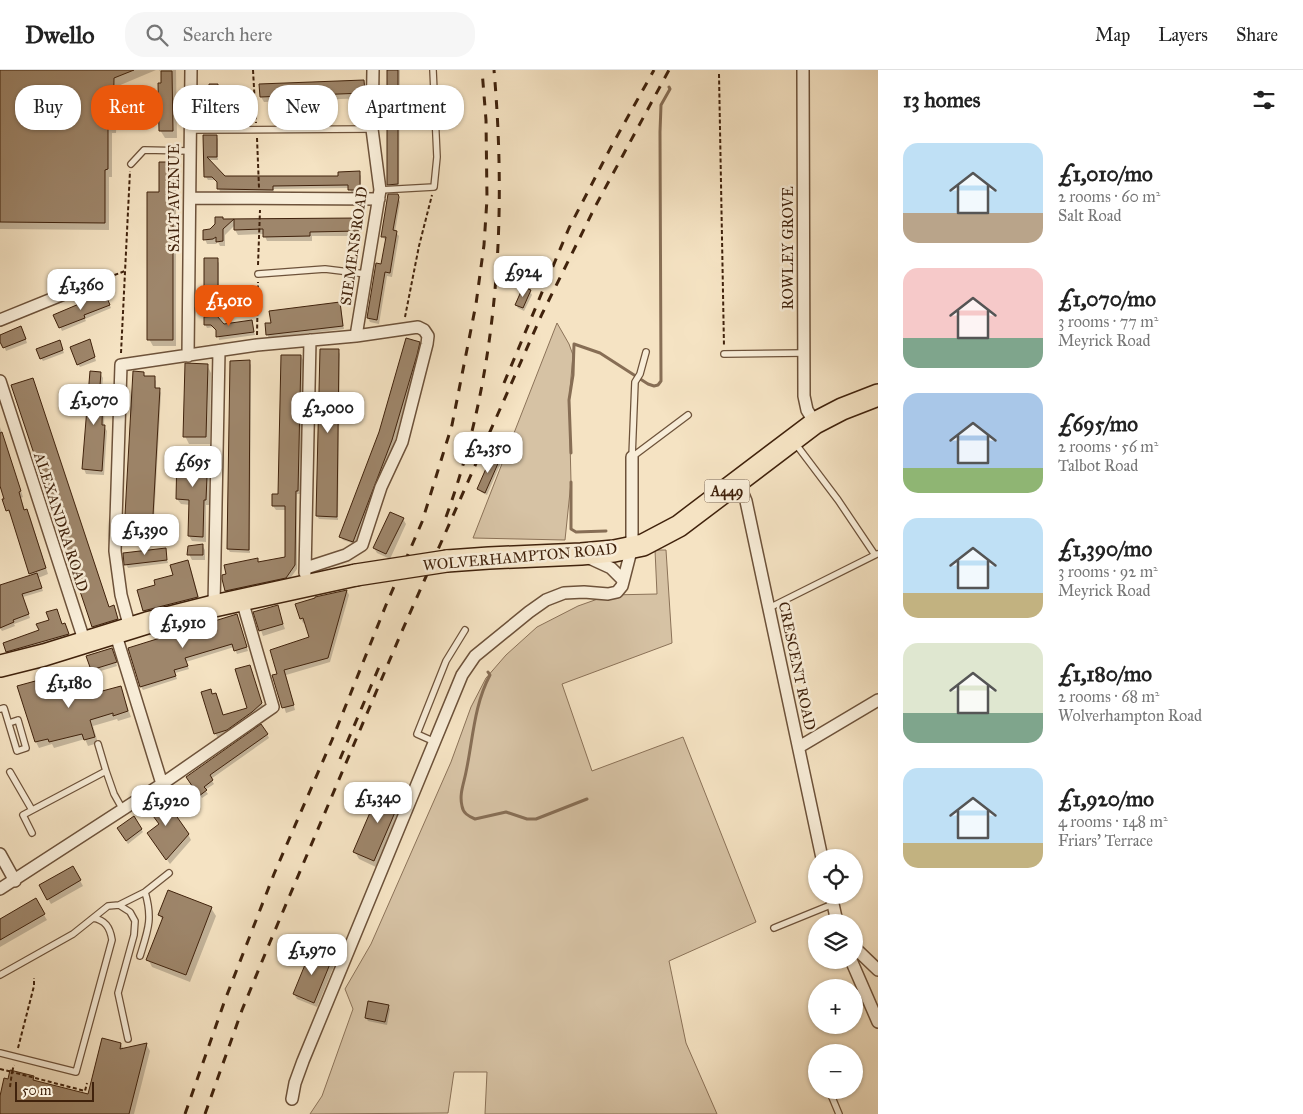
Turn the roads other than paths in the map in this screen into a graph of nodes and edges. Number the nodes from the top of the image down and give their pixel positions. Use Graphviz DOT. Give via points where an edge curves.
graph roads {
  1 [pos="191,70"];
  2 [pos="373,70"];
  3 [pos="433,70"];
  4 [pos="803,70"];
  5 [pos="191,85"];
  6 [pos="373,85"];
  7 [pos="348,129"];
  8 [pos="190,130"];
  9 [pos="258,130"];
  10 [pos="372,130"];
  11 [pos="190,151"];
  12 [pos="131,164"];
  13 [pos="380,194"];
  14 [pos="190,198"];
  15 [pos="258,274"];
  16 [pos="366,274"];
  17 [pos="69,292"];
  18 [pos="0,320"];
  19 [pos="356,336"];
  20 [pos="310,340"];
  21 [pos="219,351"];
  22 [pos="646,352"];
  23 [pos="804,353"];
  24 [pos="724,354"];
  25 [pos="188,356"];
  26 [pos="0,381"];
  27 [pos="878,395"];
  28 [pos="688,414"];
  29 [pos="815,424"];
  30 [pos="792,440"];
  31 [pos="632,457"];
  32 [pos="738,482"];
  33 [pos="632,547"];
  34 [pos="581,554"];
  35 [pos="877,554"];
  36 [pos="305,577"];
  37 [pos="623,580"];
  38 [pos="242,600"];
  39 [pos="214,606"];
  40 [pos="769,608"];
  41 [pos="122,630"];
  42 [pos="465,630"];
  43 [pos="85,643"];
  44 [pos="2,660"];
  45 [pos="878,700"];
  46 [pos="0,709"];
  47 [pos="10,723"];
  48 [pos="435,742"];
  49 [pos="98,744"];
  50 [pos="799,747"];
  51 [pos="10,772"];
  52 [pos="106,772"];
  53 [pos="162,784"];
  54 [pos="32,810"];
  55 [pos="123,810"];
  56 [pos="32,833"];
  57 [pos="820,849"];
  58 [pos="0,854"];
  59 [pos="169,873"];
  60 [pos="15,881"];
  61 [pos="0,890"];
  62 [pos="145,892"];
  63 [pos="824,904"];
  64 [pos="119,905"];
  65 [pos="93,918"];
  66 [pos="774,928"];
  67 [pos="140,956"];
  68 [pos="863,956"];
  69 [pos="875,967"];
  70 [pos="855,969"];
  71 [pos="856,972"];
  72 [pos="0,975"];
  73 [pos="878,1022"];
  74 [pos="128,1039"];
  75 [pos="0,1053"];
  76 [pos="292,1099"];
  77 [pos="833,1099"];
  78 [pos="839,1114"];
  1 -- 5 [label="street, SALT AVENUE"];
  2 -- 6 [label="street, SIEMENS ROAD"];
  3 -- 13 [label="lane" via="437,157 434,187"];
  4 -- 23 [label="street, ROWLEY GROVE"];
  7 -- 9 [label="lane"];
  8 -- 11 [label="street, SALT AVENUE"];
  10 -- 13 [label="street, SIEMENS ROAD"];
  11 -- 12 [label="lane" via="144,150"];
  11 -- 14 [label="street, SALT AVENUE"];
  13 -- 14 [label="street"];
  13 -- 16 [label="street, SIEMENS ROAD"];
  14 -- 25 [label="street, SALT AVENUE"];
  15 -- 16 [label="lane" via="325,269"];
  16 -- 19 [label="street, SIEMENS ROAD"];
  17 -- 18 [label="street"];
  19 -- 20 [label="street"];
  19 -- 36 [label="street" via="418,327 428,336 402,442 381,486 362,545"];
  20 -- 21 [label="street"];
  20 -- 36 [label="street"];
  21 -- 25 [label="street"];
  21 -- 39 [label="street"];
  22 -- 31 [label="lane" via="635,382"];
  23 -- 24 [label="lane"];
  23 -- 29 [label="street, ROWLEY GROVE" via="805,404"];
  25 -- 41 [label="street" via="121,366 115,541"];
  26 -- 43 [label="street, ALEXANDRA ROAD"];
  27 -- 29 [label="highway, A449"];
  28 -- 31 [label="lane"];
  29 -- 30 [label="highway, A449"];
  30 -- 32 [label="highway, A449"];
  30 -- 35 [label="lane"];
  31 -- 33 [label="street"];
  32 -- 33 [label="highway, A449" via="679,526 657,539"];
  32 -- 40 [label="street, CRESCENT ROAD" via="746,501"];
  33 -- 34 [label="highway, WOLVERHAMPTON ROAD / A449"];
  33 -- 37 [label="street"];
  34 -- 36 [label="highway, WOLVERHAMPTON ROAD / A449, bridge" via="447,561 356,575"];
  34 -- 37 [label="street" via="611,568"];
  35 -- 40 [label="lane"];
  36 -- 38 [label="highway, WOLVERHAMPTON ROAD / A449"];
  37 -- 48 [label="street" via="617,592 564,593 546,600 475,656 462,675"];
  38 -- 39 [label="highway, WOLVERHAMPTON ROAD / A449"];
  38 -- 53 [label="street" via="273,707"];
  39 -- 41 [label="highway, WOLVERHAMPTON ROAD / A449"];
  40 -- 50 [label="street, CRESCENT ROAD"];
  41 -- 43 [label="highway, WOLVERHAMPTON ROAD / A449"];
  41 -- 53 [label="street"];
  42 -- 48 [label="lane" via="446,662 417,734"];
  43 -- 44 [label="highway, WOLVERHAMPTON ROAD / A449"];
  45 -- 50 [label="street"];
  46 -- 47 [label="lane" via="4,708"];
  47 -- 47 [label="lane" via="17,751 26,748 18,720"];
  48 -- 76 [label="street" via="303,1061"];
  49 -- 52 [label="lane"];
  50 -- 57 [label="street, CRESCENT ROAD"];
  51 -- 54 [label="lane"];
  52 -- 54 [label="lane"];
  52 -- 55 [label="lane"];
  53 -- 55 [label="street"];
  54 -- 56 [label="lane" via="22,815"];
  55 -- 60 [label="street"];
  58 -- 60 [label="street"];
  59 -- 62 [label="lane"];
  60 -- 61 [label="street"];
  62 -- 64 [label="lane"];
  62 -- 67 [label="lane" via="150,924"];
  63 -- 66 [label="lane"];
  64 -- 65 [label="lane" via="108,906"];
  64 -- 74 [label="lane" via="130,912 135,921 118,993"];
  65 -- 72 [label="lane" via="72,934"];
  65 -- 75 [label="lane" via="101,919 110,929 112,940 76,1072"];
  68 -- 69 [label="street"];
  69 -- 71 [label="lane"];
  70 -- 71 [label="street"];
  71 -- 73 [label="street"];
  77 -- 78 [label="lane"];
}
